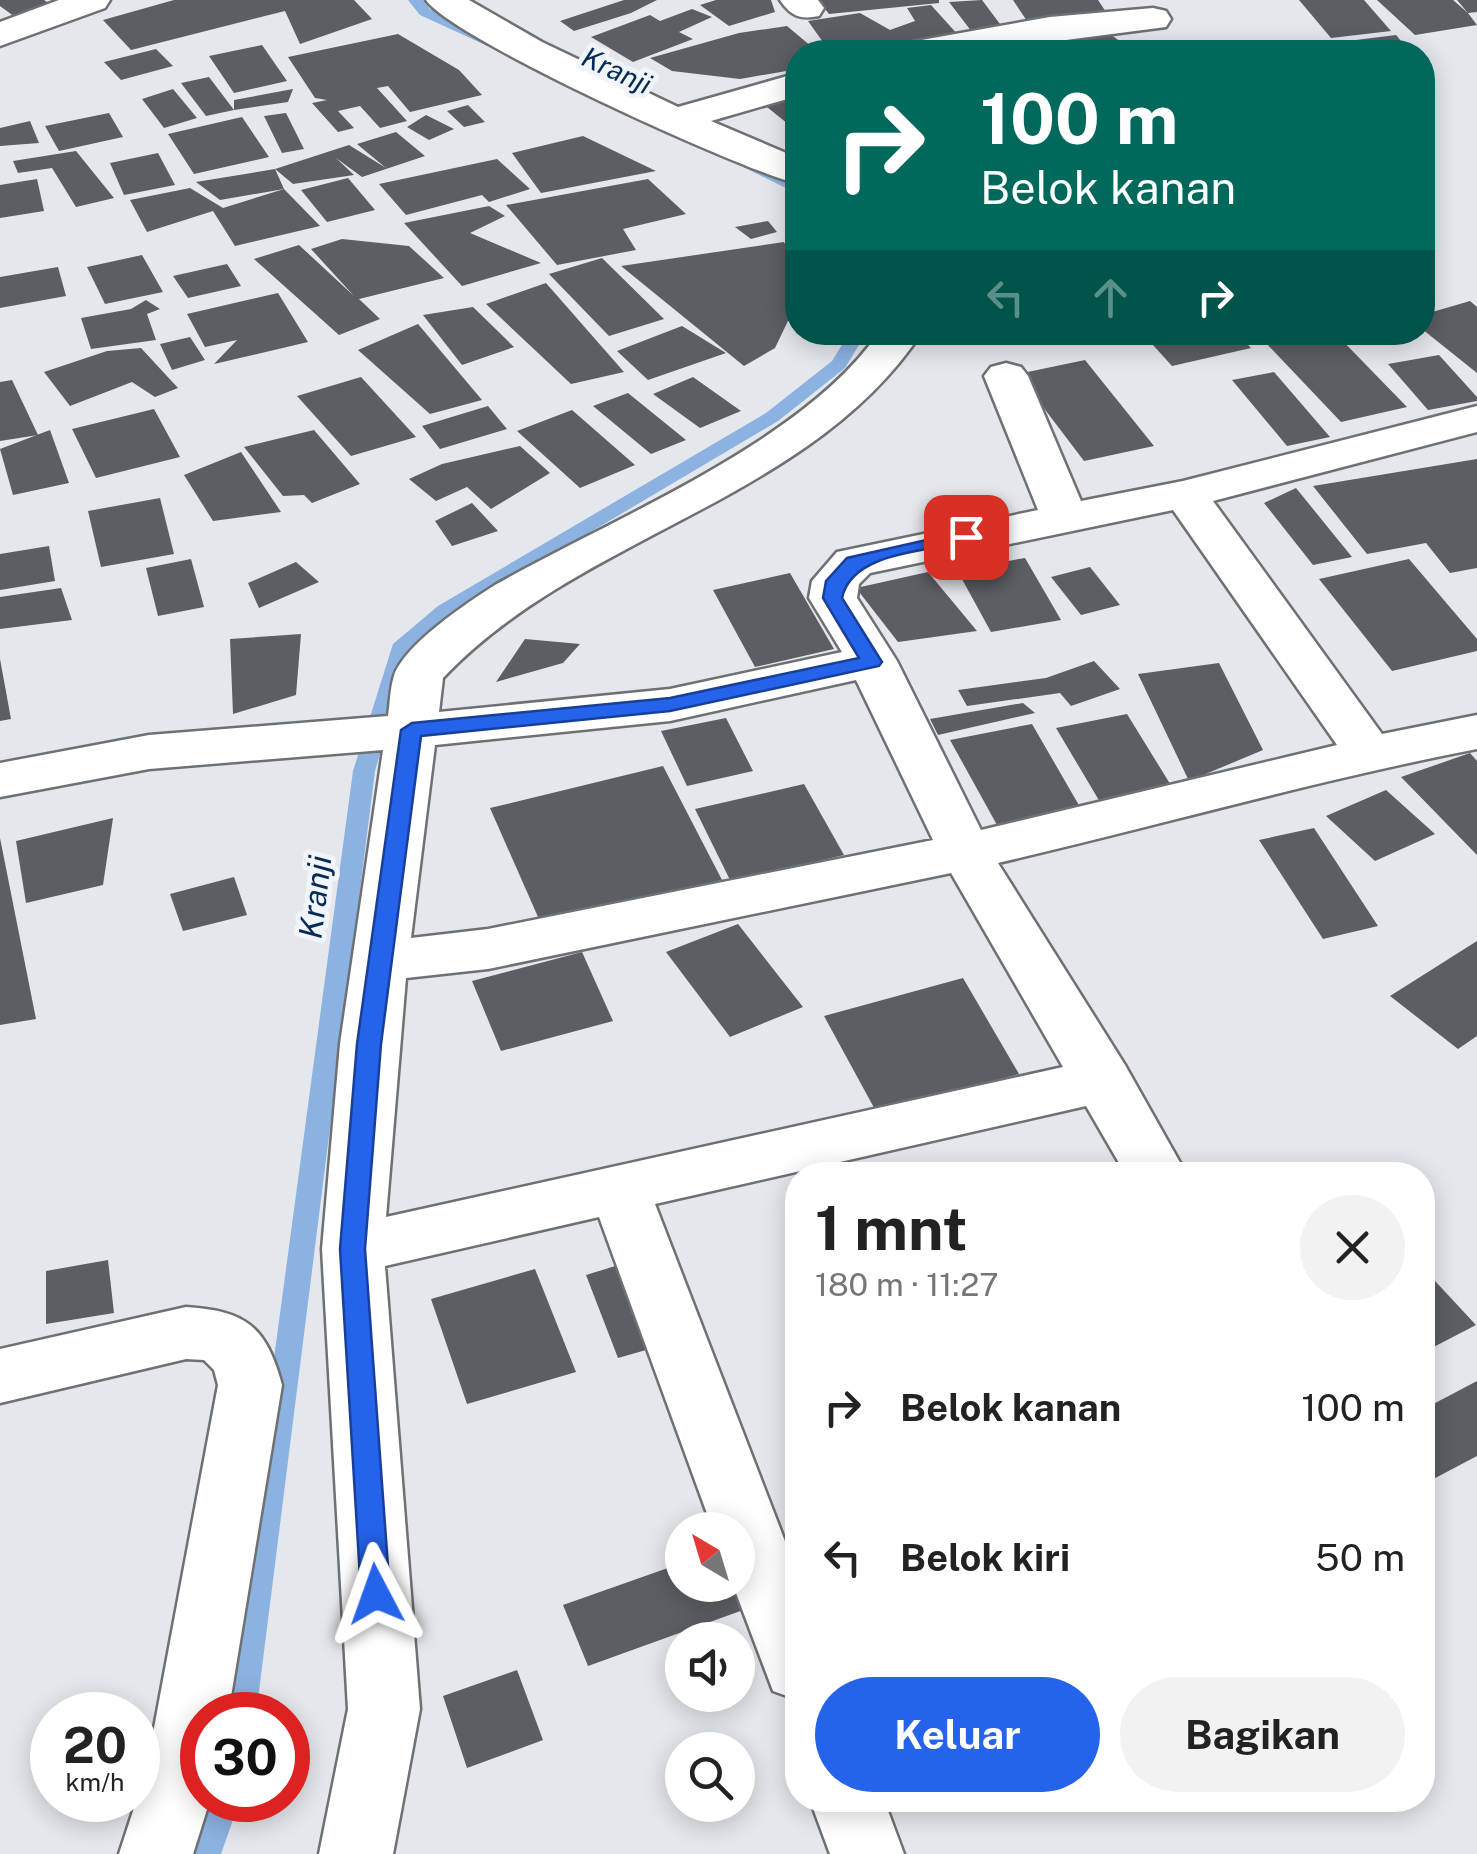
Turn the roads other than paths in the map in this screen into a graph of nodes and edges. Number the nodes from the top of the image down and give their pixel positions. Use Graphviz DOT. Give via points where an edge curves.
graph roads {
  1 [pos="92,0"];
  2 [pos="444,0"];
  3 [pos="1153,18"];
  4 [pos="0,35"];
  5 [pos="983,40"];
  6 [pos="785,88"];
  7 [pos="675,120"];
  8 [pos="785,167"];
  9 [pos="893,345"];
  10 [pos="1006,376"];
  11 [pos="1477,419"];
  12 [pos="1185,494"];
  13 [pos="1064,516"];
  14 [pos="872,662"];
  15 [pos="393,730"];
  16 [pos="1475,736"];
  17 [pos="1369,753"];
  18 [pos="0,780"];
  19 [pos="966,852"];
  20 [pos="383,961"];
  21 [pos="1104,1080"];
  22 [pos="1150,1162"];
  23 [pos="619,1189"];
  24 [pos="352,1249"];
  25 [pos="0,1376"];
  26 [pos="785,1633"];
  27 [pos="851,1812"];
  28 [pos="156,1854"];
  29 [pos="356,1854"];
  30 [pos="867,1854"];
  1 -- 4 [label="street"];
  2 -- 7 [label="street"];
  3 -- 5 [label="street"];
  6 -- 7 [label="street"];
  7 -- 8 [label="street"];
  9 -- 15 [label="street" via="874,374 829,410 458,632 419,674"];
  10 -- 13 [label="street"];
  11 -- 12 [label="street"];
  12 -- 13 [label="street"];
  12 -- 17 [label="street"];
  13 -- 14 [label="street" via="854,562 836,581 832,598"];
  14 -- 15 [label="street" via="670,705"];
  14 -- 19 [label="street"];
  15 -- 18 [label="street" via="149,752"];
  15 -- 20 [label="street"];
  16 -- 17 [label="street"];
  17 -- 19 [label="street"];
  19 -- 20 [label="street" via="488,949"];
  19 -- 21 [label="street"];
  20 -- 24 [label="street" via="369,1044"];
  21 -- 22 [label="street"];
  21 -- 23 [label="street"];
  23 -- 24 [label="street"];
  23 -- 26 [label="street"];
  24 -- 29 [label="street" via="384,1709"];
  25 -- 28 [label="street" via="186,1332 220,1335 243,1358 250,1385 237,1468 182,1772"];
  27 -- 30 [label="street"];
}
